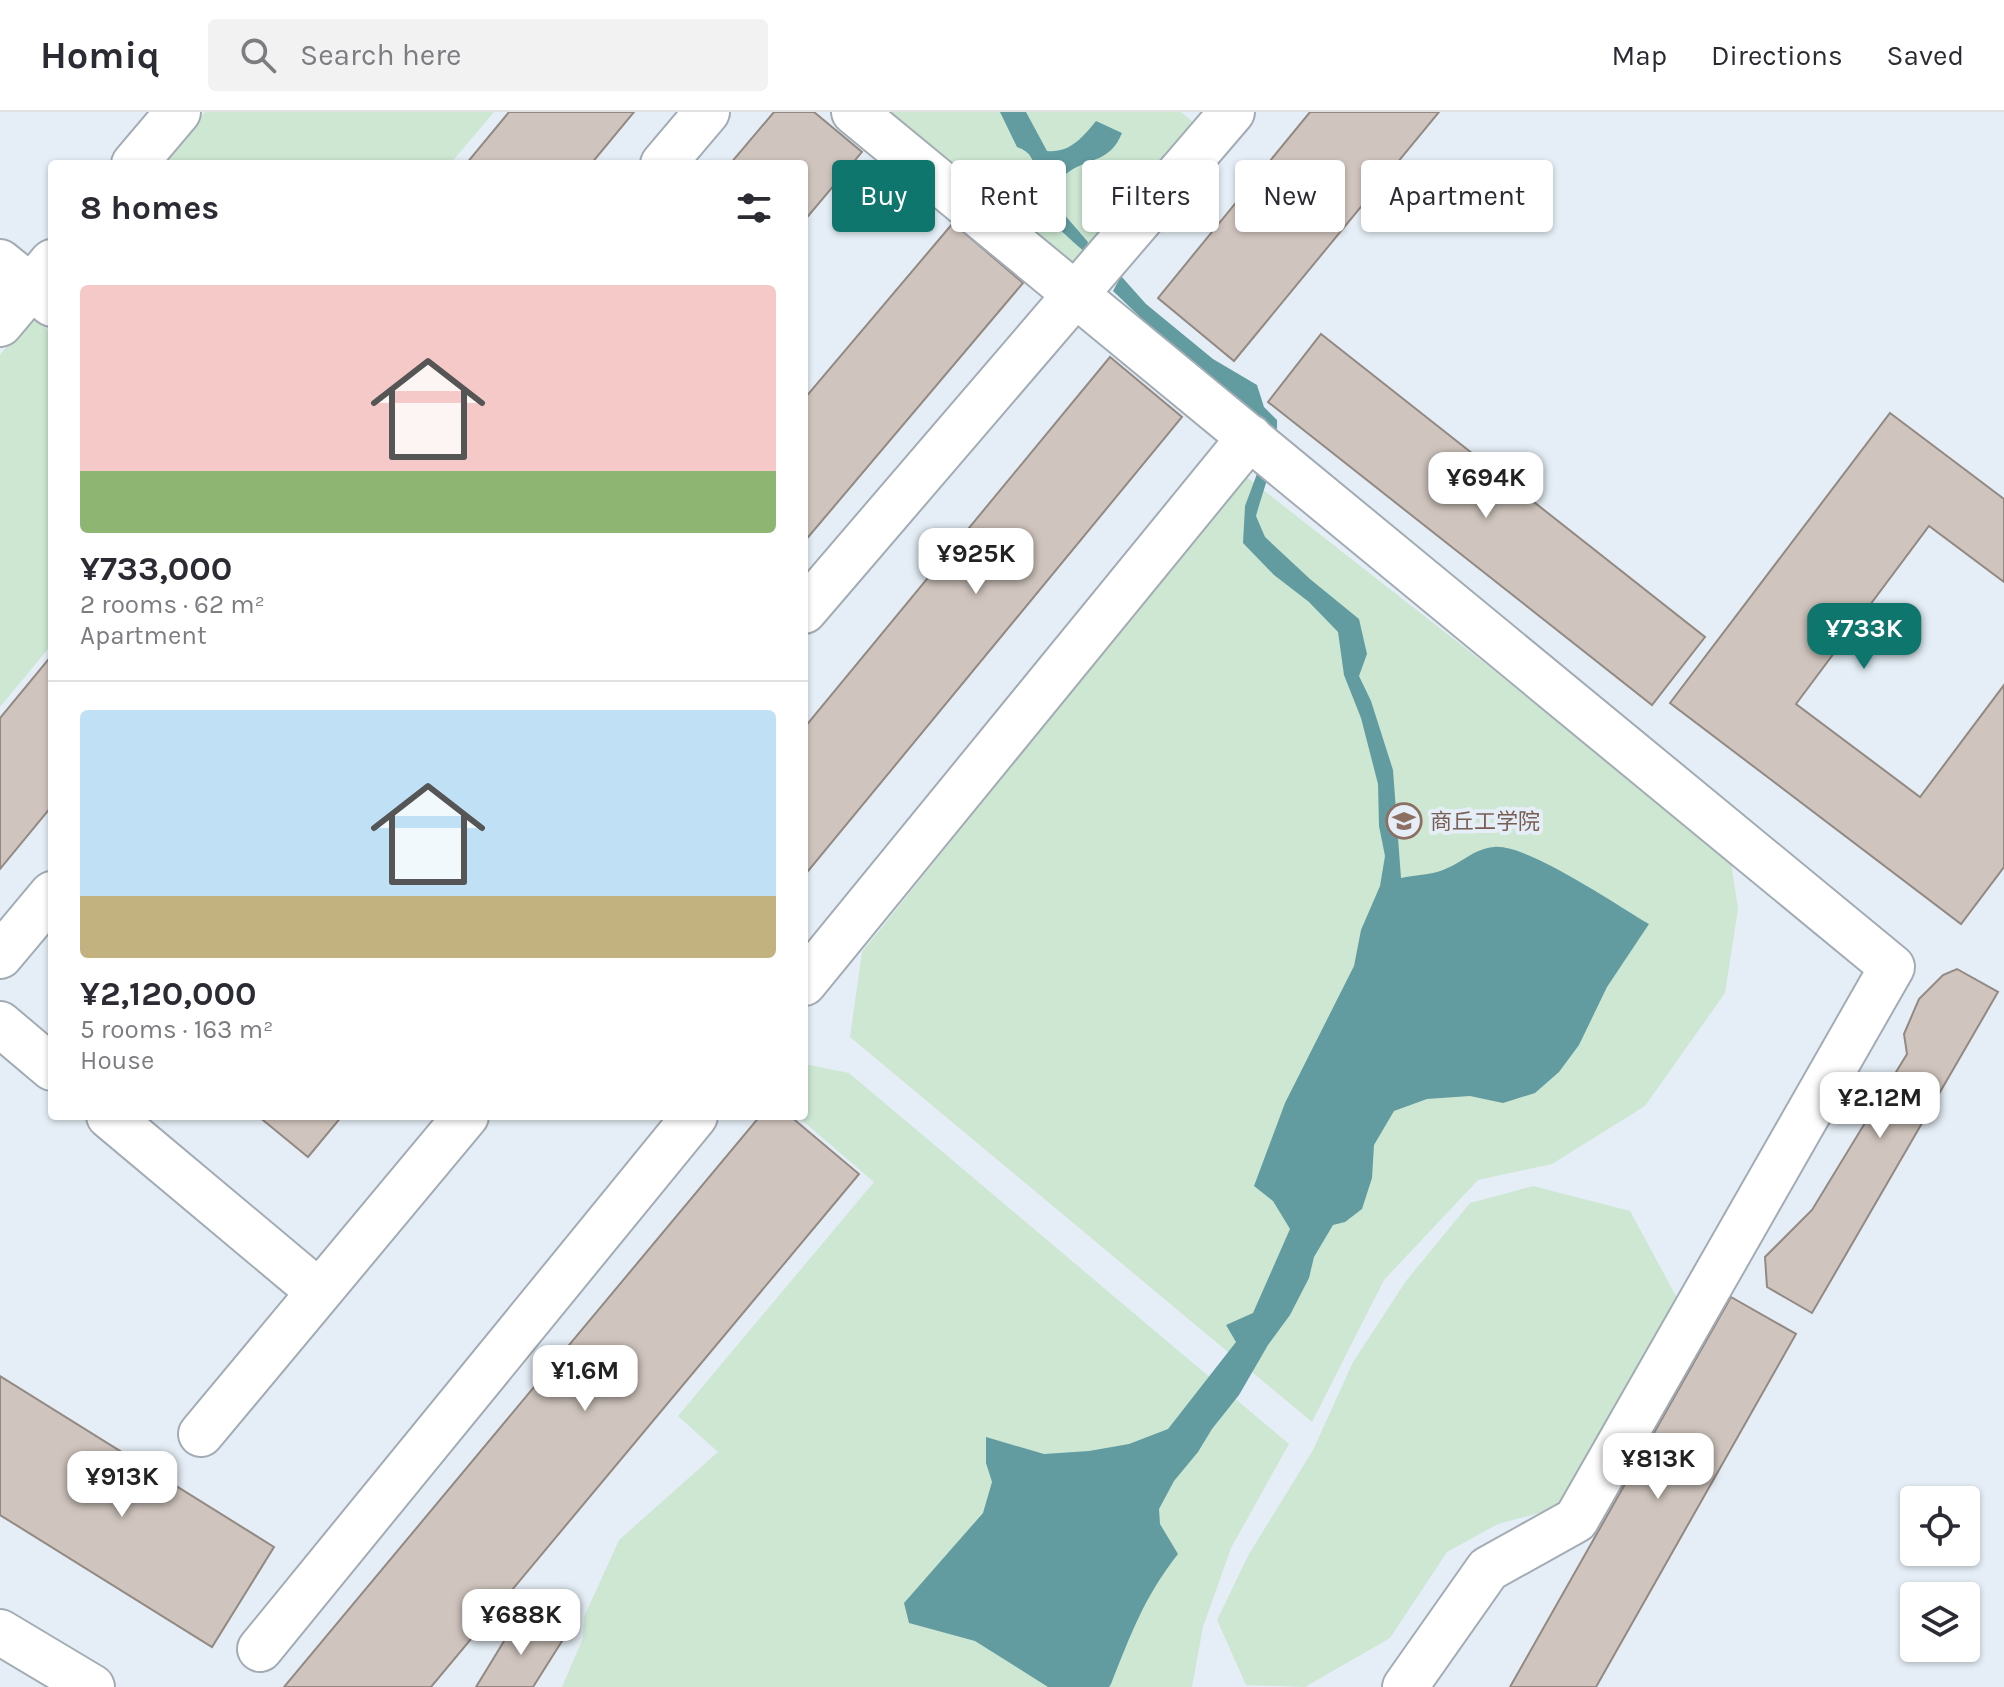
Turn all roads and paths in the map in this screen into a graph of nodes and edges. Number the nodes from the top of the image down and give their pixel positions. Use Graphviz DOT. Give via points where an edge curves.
graph roads {
  1 [pos="178,112"];
  2 [pos="707,112"];
  3 [pos="854,112"];
  4 [pos="1232,112"];
  5 [pos="137,160"];
  6 [pos="666,160"];
  7 [pos="34,278"];
  8 [pos="1077,293"];
  9 [pos="0,324"];
  10 [pos="1250,437"];
  11 [pos="808,606"];
  12 [pos="48,899"];
  13 [pos="0,956"];
  14 [pos="808,978"];
  15 [pos="0,1024"];
  16 [pos="48,1065"];
  17 [pos="114,1120"];
  18 [pos="463,1120"];
  19 [pos="692,1120"];
  20 [pos="319,1292"];
  21 [pos="201,1434"];
  22 [pos="0,1632"];
  23 [pos="260,1649"];
  24 [pos="92,1687"];
  25 [pos="1405,1687"];
  1 -- 5 [label="lane"];
  2 -- 6 [label="lane"];
  3 -- 8 [label="lane"];
  4 -- 8 [label="lane"];
  7 -- 9 [label="lane"];
  8 -- 10 [label="lane"];
  8 -- 11 [label="lane"];
  10 -- 14 [label="lane"];
  10 -- 25 [label="lane" via="1892,967 1576,1520 1488,1569"];
  12 -- 13 [label="lane"];
  15 -- 16 [label="lane"];
  17 -- 20 [label="lane"];
  18 -- 20 [label="lane"];
  19 -- 23 [label="lane"];
  20 -- 21 [label="lane"];
  22 -- 24 [label="lane"];
}
